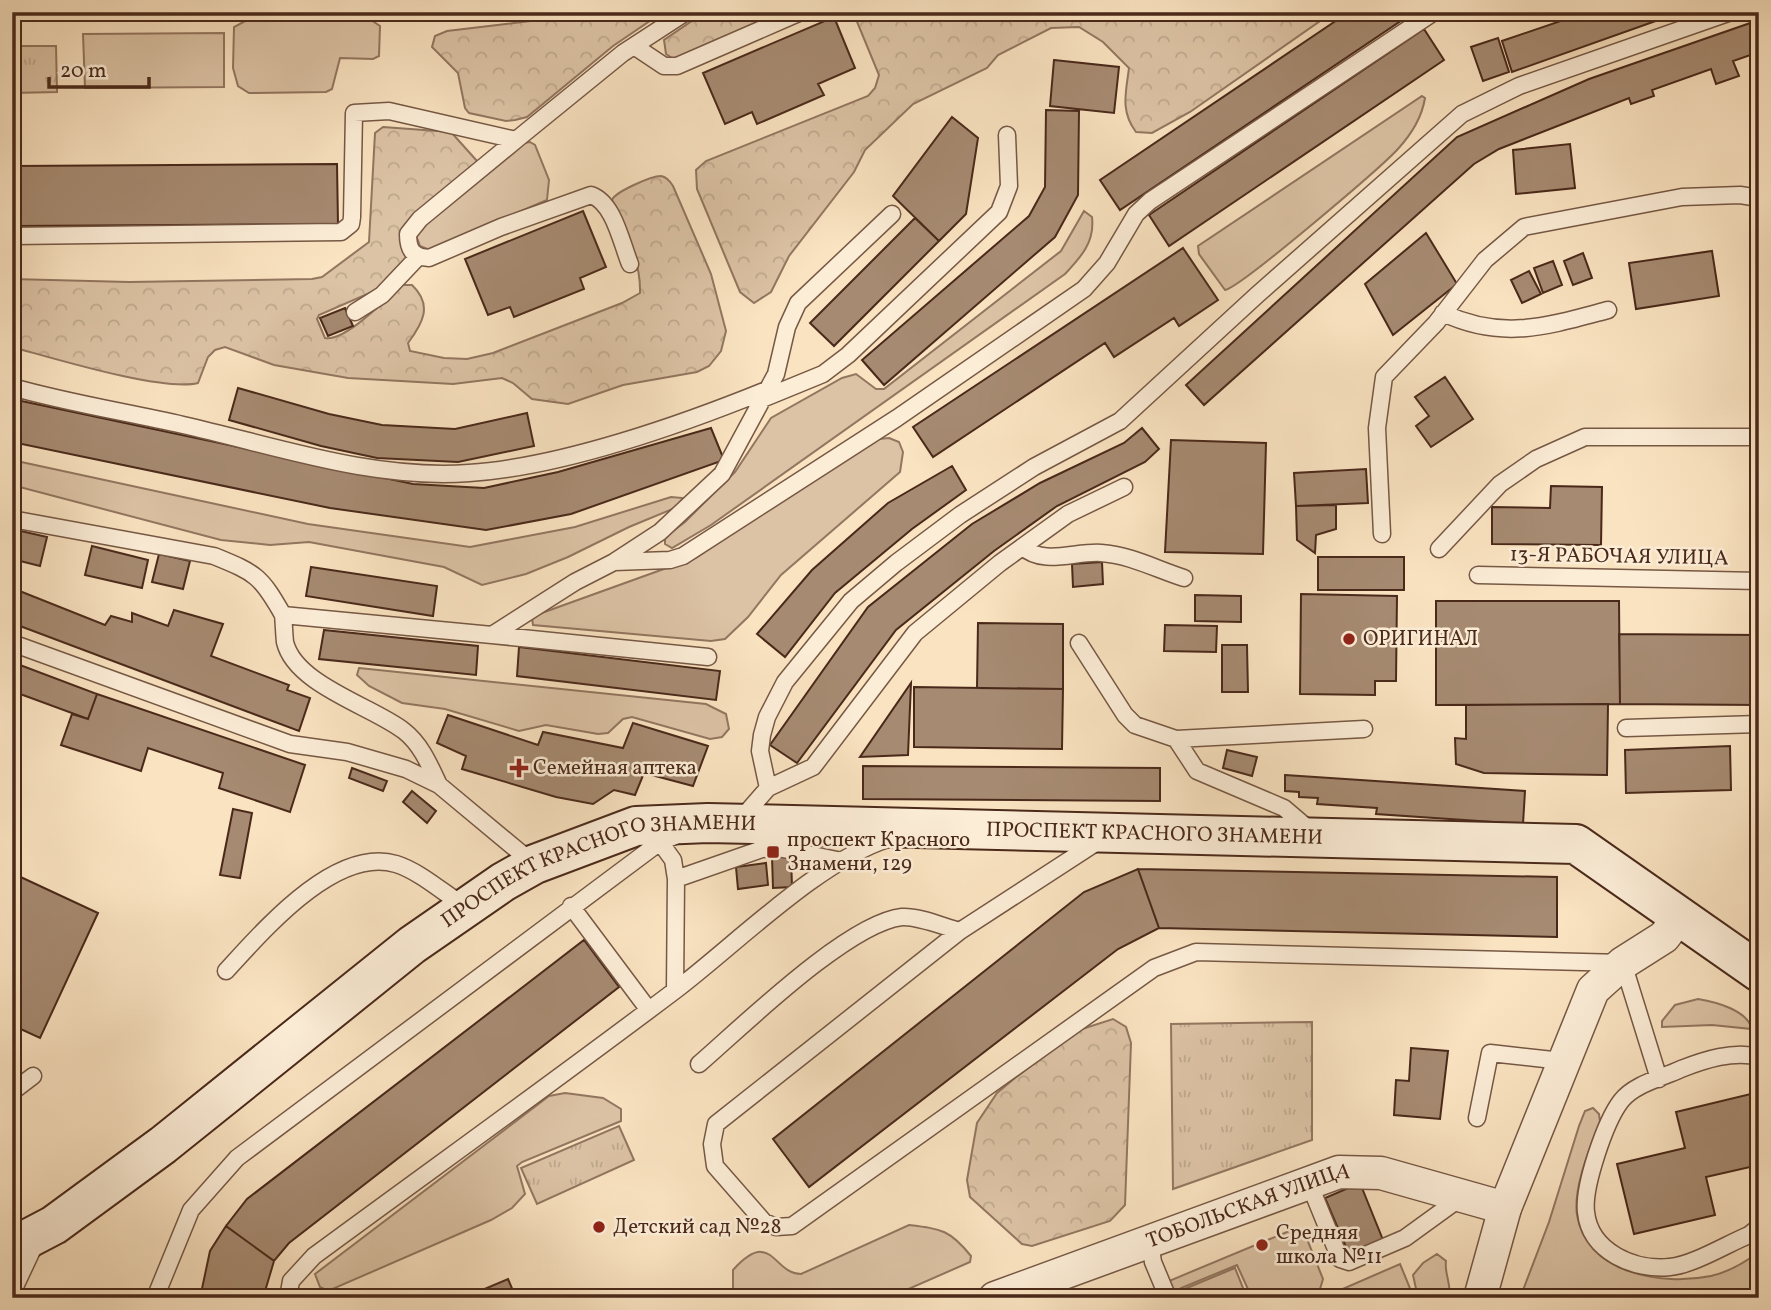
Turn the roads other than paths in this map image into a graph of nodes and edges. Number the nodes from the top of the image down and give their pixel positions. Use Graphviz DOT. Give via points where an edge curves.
graph roads {
  1 [pos="686,12"];
  2 [pos="801,12"];
  3 [pos="1434,12"];
  4 [pos="1731,12"];
  5 [pos="634,46"];
  6 [pos="1007,135"];
  7 [pos="516,140"];
  8 [pos="1759,198"];
  9 [pos="892,214"];
  10 [pos="12,236"];
  11 [pos="418,257"];
  12 [pos="630,264"];
  13 [pos="1608,310"];
  14 [pos="355,312"];
  15 [pos="1443,313"];
  16 [pos="12,387"];
  17 [pos="765,394"];
  18 [pos="1759,437"];
  19 [pos="1124,487"];
  20 [pos="12,519"];
  21 [pos="1382,534"];
  22 [pos="1023,547"];
  23 [pos="1439,549"];
  24 [pos="614,562"];
  25 [pos="1478,575"];
  26 [pos="1184,579"];
  27 [pos="1759,581"];
  28 [pos="283,615"];
  29 [pos="492,635"];
  30 [pos="12,643"];
  31 [pos="1079,643"];
  32 [pos="708,657"];
  33 [pos="1759,724"];
  34 [pos="1626,728"];
  35 [pos="1364,729"];
  36 [pos="1176,739"];
  37 [pos="439,785"];
  38 [pos="768,788"];
  39 [pos="723,823"];
  40 [pos="920,828"];
  41 [pos="1106,832"];
  42 [pos="1318,837"];
  43 [pos="660,842"];
  44 [pos="842,861"];
  45 [pos="534,864"];
  46 [pos="676,878"];
  47 [pos="464,906"];
  48 [pos="571,906"];
  49 [pos="1680,916"];
  50 [pos="960,931"];
  51 [pos="1623,963"];
  52 [pos="226,971"];
  53 [pos="1759,972"];
  54 [pos="675,990"];
  55 [pos="648,1009"];
  56 [pos="1759,1057"];
  57 [pos="1562,1061"];
  58 [pos="699,1064"];
  59 [pos="33,1076"];
  60 [pos="1659,1079"];
  61 [pos="12,1092"];
  62 [pos="1477,1118"];
  63 [pos="1309,1183"];
  64 [pos="1463,1196"];
  65 [pos="1505,1208"];
  66 [pos="1759,1227"];
  67 [pos="26,1240"];
  68 [pos="1150,1242"];
  69 [pos="12,1293"];
  70 [pos="155,1298"];
  71 [pos="288,1298"];
  72 [pos="995,1298"];
  73 [pos="1168,1298"];
  74 [pos="1480,1298"];
  1 -- 5 [label="lane"];
  2 -- 5 [label="lane" via="677,66 664,66"];
  3 -- 24 [label="lane" via="1150,201 1084,289 897,418 683,556"];
  4 -- 38 [label="lane" via="1519,86 1462,114 1120,421 1024,474 897,563 851,601 785,682 762,736 760,751"];
  5 -- 7 [label="lane"];
  6 -- 17 [label="lane" via="1009,186 999,212 848,355 823,374"];
  7 -- 10 [label="lane" via="389,111 354,113 352,217 341,232"];
  7 -- 11 [label="lane" via="414,226 408,243"];
  8 -- 15 [label="lane" via="1682,197 1524,226 1486,260"];
  9 -- 17 [label="lane" via="798,303"];
  11 -- 12 [label="lane" via="429,258 591,195 601,198 608,210"];
  11 -- 14 [label="lane" via="382,295"];
  13 -- 15 [label="lane" via="1548,326 1504,331 1468,325"];
  15 -- 21 [label="lane" via="1384,377 1377,428"];
  16 -- 17 [label="lane" via="404,473 457,473 567,455"];
  17 -- 24 [label="lane" via="722,474 660,532"];
  18 -- 23 [label="lane" via="1585,437 1535,459 1500,484"];
  19 -- 22 [label="lane" via="1068,514"];
  20 -- 28 [label="lane" via="215,556 263,581"];
  22 -- 26 [label="lane" via="1036,556 1100,553 1128,557"];
  22 -- 38 [label="lane" via="915,633 813,766"];
  24 -- 29 [label="lane"];
  25 -- 27 [label="lane, 13-Я РАБОЧАЯ УЛИЦА"];
  28 -- 29 [label="lane"];
  28 -- 37 [label="lane" via="286,645 302,667 332,692 404,730 421,749"];
  29 -- 32 [label="lane"];
  30 -- 37 [label="lane" via="290,744 347,752 406,769"];
  31 -- 36 [label="lane" via="1135,725"];
  33 -- 34 [label="lane"];
  35 -- 36 [label="lane"];
  36 -- 42 [label="lane" via="1197,771 1284,808"];
  37 -- 45 [label="lane"];
  38 -- 39 [label="lane"];
  39 -- 40 [label="main road, ПРОСПЕКТ КРАСНОГО ЗНАМЕНИ"];
  39 -- 43 [label="lane"];
  39 -- 45 [label="main road, ПРОСПЕКТ КРАСНОГО ЗНАМЕНИ" via="636,826"];
  40 -- 41 [label="main road, ПРОСПЕКТ КРАСНОГО ЗНАМЕНИ"];
  40 -- 44 [label="lane" via="859,850"];
  41 -- 42 [label="main road, ПРОСПЕКТ КРАСНОГО ЗНАМЕНИ"];
  41 -- 50 [label="lane" via="1095,844"];
  42 -- 49 [label="main road, ПРОСПЕКТ КРАСНОГО ЗНАМЕНИ" via="1576,844"];
  43 -- 46 [label="lane" via="673,860"];
  43 -- 48 [label="lane"];
  44 -- 46 [label="lane" via="762,849"];
  44 -- 54 [label="lane"];
  45 -- 47 [label="main road, ПРОСПЕКТ КРАСНОГО ЗНАМЕНИ"];
  46 -- 54 [label="lane"];
  47 -- 52 [label="lane" via="400,865 371,860 312,887 284,909"];
  47 -- 67 [label="main road, ПРОСПЕКТ КРАСНОГО ЗНАМЕНИ" via="163,1145"];
  48 -- 55 [label="lane"];
  48 -- 70 [label="lane" via="237,1158 191,1210"];
  49 -- 51 [label="street" via="1664,937"];
  49 -- 53 [label="main road, ПРОСПЕКТ КРАСНОГО ЗНАМЕНИ"];
  50 -- 51 [label="lane" via="716,1124 712,1144 715,1166 764,1222 792,1226 1153,968 1196,952"];
  50 -- 58 [label="lane" via="904,917 866,929"];
  51 -- 57 [label="street" via="1593,990"];
  51 -- 60 [label="lane"];
  54 -- 55 [label="lane"];
  55 -- 71 [label="lane" via="314,1256 291,1281"];
  56 -- 60 [label="lane" via="1730,1055 1698,1062"];
  57 -- 62 [label="lane" via="1490,1053"];
  57 -- 65 [label="street"];
  59 -- 61 [label="lane"];
  60 -- 66 [label="lane" via="1634,1089 1621,1101 1606,1128 1593,1165 1586,1212 1593,1231 1623,1262 1659,1268 1674,1267"];
  63 -- 64 [label="street, ТОБОЛЬСКАЯ УЛИЦА" via="1339,1172 1370,1171"];
  63 -- 64 [label="lane" via="1340,1259 1349,1262 1405,1238"];
  63 -- 68 [label="street, ТОБОЛЬСКАЯ УЛИЦА"];
  64 -- 65 [label="street, ТОБОЛЬСКАЯ УЛИЦА"];
  65 -- 74 [label="street"];
  67 -- 69 [label="lane" via="33,1253"];
  68 -- 72 [label="street, ТОБОЛЬСКАЯ УЛИЦА"];
  68 -- 73 [label="lane"];
}
